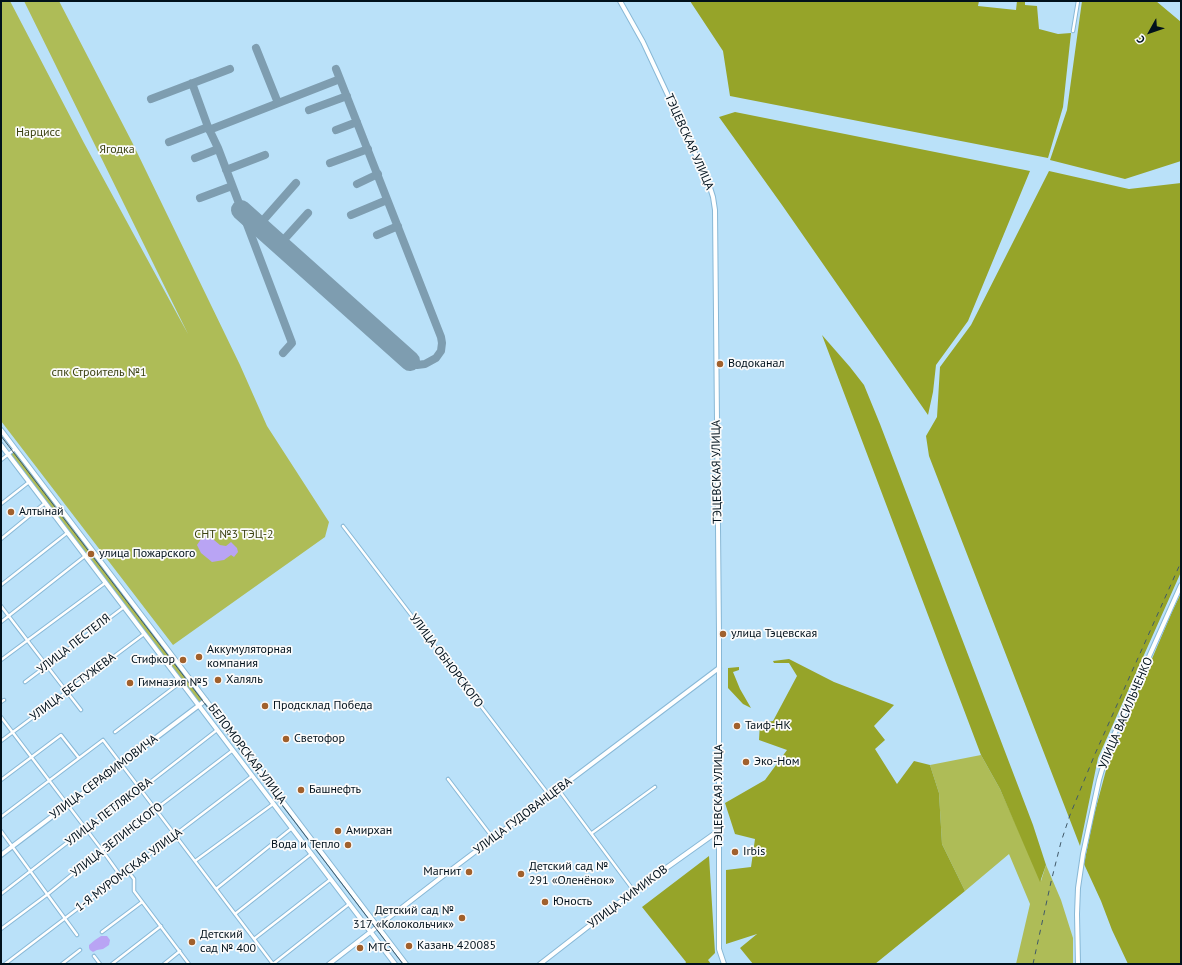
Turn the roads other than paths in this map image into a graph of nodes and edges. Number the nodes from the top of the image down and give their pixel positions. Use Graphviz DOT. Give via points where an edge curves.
graph roads {
  1 [pos="620,1"];
  2 [pos="1078,1"];
  3 [pos="1073,31"];
  4 [pos="1,430"];
  5 [pos="1,445"];
  6 [pos="15,449"];
  7 [pos="8,454"];
  8 [pos="1,460"];
  9 [pos="29,482"];
  10 [pos="45,503"];
  11 [pos="1,504"];
  12 [pos="343,526"];
  13 [pos="68,533"];
  14 [pos="1,540"];
  15 [pos="85,556"];
  16 [pos="106,583"];
  17 [pos="1,584"];
  18 [pos="1181,586"];
  19 [pos="1,606"];
  20 [pos="124,607"];
  21 [pos="9,616"];
  22 [pos="1,622"];
  23 [pos="144,634"];
  24 [pos="27,641"];
  25 [pos="1,660"];
  26 [pos="47,666"];
  27 [pos="719,668"];
  28 [pos="25,682"];
  29 [pos="180,682"];
  30 [pos="66,692"];
  31 [pos="4,700"];
  32 [pos="206,700"];
  33 [pos="1,702"];
  34 [pos="199,706"];
  35 [pos="81,710"];
  36 [pos="1,717"];
  37 [pos="217,730"];
  38 [pos="12,732"];
  39 [pos="115,732"];
  40 [pos="1,741"];
  41 [pos="233,750"];
  42 [pos="32,757"];
  43 [pos="79,758"];
  44 [pos="121,764"];
  45 [pos="252,776"];
  46 [pos="448,779"];
  47 [pos="1,780"];
  48 [pos="49,780"];
  49 [pos="655,787"];
  50 [pos="558,789"];
  51 [pos="140,790"];
  52 [pos="550,796"];
  53 [pos="68,804"];
  54 [pos="273,804"];
  55 [pos="156,810"];
  56 [pos="293,815"];
  57 [pos="1,817"];
  58 [pos="286,820"];
  59 [pos="86,828"];
  60 [pos="292,828"];
  61 [pos="1,831"];
  62 [pos="592,833"];
  63 [pos="719,834"];
  64 [pos="175,835"];
  65 [pos="493,838"];
  66 [pos="12,846"];
  67 [pos="102,850"];
  68 [pos="311,854"];
  69 [pos="1,855"];
  70 [pos="195,861"];
  71 [pos="127,870"];
  72 [pos="31,872"];
  73 [pos="120,875"];
  74 [pos="331,879"];
  75 [pos="216,889"];
  76 [pos="634,890"];
  77 [pos="1,894"];
  78 [pos="48,894"];
  79 [pos="142,902"];
  80 [pos="349,904"];
  81 [pos="235,914"];
  82 [pos="65,919"];
  83 [pos="161,926"];
  84 [pos="378,926"];
  85 [pos="1,928"];
  86 [pos="102,932"];
  87 [pos="370,932"];
  88 [pos="77,935"];
  89 [pos="254,939"];
  90 [pos="80,950"];
  91 [pos="180,951"];
  92 [pos="94,956"];
  93 [pos="5,964"];
  94 [pos="62,964"];
  95 [pos="100,964"];
  96 [pos="112,964"];
  97 [pos="164,964"];
  98 [pos="190,964"];
  99 [pos="273,964"];
  100 [pos="328,964"];
  101 [pos="395,964"];
  102 [pos="406,964"];
  103 [pos="540,964"];
  104 [pos="724,964"];
  105 [pos="1078,964"];
  1 -- 27 [label="main road, ТЭЦЕВСКАЯ УЛИЦА" via="643,42 708,180 716,210"];
  2 -- 3 [label="street"];
  4 -- 6 [label="main road, БЕЛОМОРСКАЯ УЛИЦА"];
  5 -- 7 [label="main road, БЕЛОМОРСКАЯ УЛИЦА"];
  6 -- 7 [label="street"];
  6 -- 32 [label="main road, БЕЛОМОРСКАЯ УЛИЦА"];
  7 -- 8 [label="street"];
  7 -- 9 [label="main road, БЕЛОМОРСКАЯ УЛИЦА"];
  9 -- 10 [label="main road, БЕЛОМОРСКАЯ УЛИЦА"];
  9 -- 11 [label="street"];
  10 -- 13 [label="main road, БЕЛОМОРСКАЯ УЛИЦА"];
  10 -- 14 [label="street"];
  12 -- 52 [label="street, УЛИЦА ОБНОРСКОГО"];
  13 -- 15 [label="main road, БЕЛОМОРСКАЯ УЛИЦА"];
  13 -- 17 [label="street"];
  15 -- 16 [label="main road, БЕЛОМОРСКАЯ УЛИЦА"];
  15 -- 21 [label="street"];
  16 -- 20 [label="main road, БЕЛОМОРСКАЯ УЛИЦА"];
  16 -- 24 [label="street"];
  18 -- 105 [label="main road, УЛИЦА ВАСИЛЬЧЕНКО" via="1109,746 1099,780 1078,888"];
  19 -- 21 [label="street"];
  20 -- 23 [label="main road, БЕЛОМОРСКАЯ УЛИЦА"];
  20 -- 26 [label="street, УЛИЦА ПЕСТЕЛЯ"];
  21 -- 22 [label="street"];
  21 -- 24 [label="street"];
  23 -- 29 [label="main road, БЕЛОМОРСКАЯ УЛИЦА"];
  23 -- 30 [label="street, УЛИЦА БЕСТУЖЕВА"];
  24 -- 25 [label="street"];
  24 -- 26 [label="street"];
  26 -- 28 [label="street, УЛИЦА ПЕСТЕЛЯ"];
  26 -- 30 [label="street"];
  27 -- 50 [label="main road, УЛИЦА ГУДОВАНЦЕВА"];
  27 -- 63 [label="main road, ТЭЦЕВСКАЯ УЛИЦА"];
  29 -- 34 [label="main road, БЕЛОМОРСКАЯ УЛИЦА"];
  29 -- 39 [label="street"];
  30 -- 35 [label="street"];
  30 -- 38 [label="street, УЛИЦА БЕСТУЖЕВА"];
  31 -- 33 [label="street"];
  32 -- 34 [label="main road, УЛИЦА СЕРАФИМОВИЧА"];
  32 -- 56 [label="main road, БЕЛОМОРСКАЯ УЛИЦА"];
  34 -- 37 [label="main road, БЕЛОМОРСКАЯ УЛИЦА"];
  34 -- 44 [label="main road, УЛИЦА СЕРАФИМОВИЧА"];
  36 -- 38 [label="street"];
  37 -- 41 [label="main road, БЕЛОМОРСКАЯ УЛИЦА"];
  37 -- 51 [label="street, УЛИЦА ПЕТЛЯКОВА"];
  38 -- 40 [label="street, УЛИЦА БЕСТУЖЕВА"];
  38 -- 42 [label="street"];
  41 -- 45 [label="main road, БЕЛОМОРСКАЯ УЛИЦА"];
  41 -- 55 [label="street, УЛИЦА ЗЕЛИНСКОГО"];
  42 -- 43 [label="street" via="61,735"];
  42 -- 47 [label="street"];
  42 -- 48 [label="street"];
  43 -- 44 [label="street" via="103,740"];
  43 -- 48 [label="street"];
  44 -- 51 [label="street"];
  44 -- 53 [label="main road, УЛИЦА СЕРАФИМОВИЧА"];
  45 -- 54 [label="main road, БЕЛОМОРСКАЯ УЛИЦА"];
  45 -- 64 [label="street, 1-Я МУРОМСКАЯ УЛИЦА"];
  46 -- 65 [label="street"];
  48 -- 53 [label="street"];
  48 -- 57 [label="street"];
  49 -- 62 [label="street"];
  50 -- 52 [label="main road, УЛИЦА ГУДОВАНЦЕВА"];
  50 -- 62 [label="street"];
  51 -- 55 [label="street"];
  51 -- 59 [label="street, УЛИЦА ПЕТЛЯКОВА"];
  52 -- 65 [label="main road, УЛИЦА ГУДОВАНЦЕВА"];
  53 -- 59 [label="street"];
  53 -- 66 [label="main road, УЛИЦА СЕРАФИМОВИЧА"];
  54 -- 58 [label="main road, БЕЛОМОРСКАЯ УЛИЦА"];
  54 -- 70 [label="street"];
  55 -- 64 [label="street"];
  55 -- 67 [label="street, УЛИЦА ЗЕЛИНСКОГО"];
  56 -- 58 [label="main road"];
  56 -- 84 [label="main road, БЕЛОМОРСКАЯ УЛИЦА"];
  58 -- 60 [label="main road, БЕЛОМОРСКАЯ УЛИЦА"];
  59 -- 67 [label="street"];
  59 -- 72 [label="street, УЛИЦА ПЕТЛЯКОВА"];
  60 -- 68 [label="main road, БЕЛОМОРСКАЯ УЛИЦА"];
  60 -- 75 [label="street"];
  61 -- 66 [label="street"];
  62 -- 76 [label="street"];
  63 -- 76 [label="main road, УЛИЦА ХИМИКОВ" via="714,834"];
  63 -- 104 [label="main road, ТЭЦЕВСКАЯ УЛИЦА" via="719,949"];
  64 -- 70 [label="street"];
  64 -- 71 [label="street, 1-Я МУРОМСКАЯ УЛИЦА"];
  65 -- 84 [label="main road, УЛИЦА ГУДОВАНЦЕВА"];
  66 -- 69 [label="main road, УЛИЦА СЕРАФИМОВИЧА"];
  66 -- 72 [label="street"];
  67 -- 73 [label="street"];
  67 -- 78 [label="street, УЛИЦА ЗЕЛИНСКОГО"];
  68 -- 74 [label="main road, БЕЛОМОРСКАЯ УЛИЦА"];
  68 -- 81 [label="street"];
  70 -- 75 [label="street"];
  71 -- 73 [label="street, 1-Я МУРОМСКАЯ УЛИЦА"];
  71 -- 79 [label="street" via="134,879 134,891"];
  72 -- 77 [label="street, УЛИЦА ПЕТЛЯКОВА"];
  72 -- 78 [label="street"];
  73 -- 82 [label="street, 1-Я МУРОМСКАЯ УЛИЦА"];
  74 -- 80 [label="main road, БЕЛОМОРСКАЯ УЛИЦА"];
  74 -- 89 [label="street"];
  75 -- 81 [label="street"];
  76 -- 103 [label="main road, УЛИЦА ХИМИКОВ"];
  78 -- 82 [label="street"];
  78 -- 85 [label="street, УЛИЦА ЗЕЛИНСКОГО"];
  79 -- 83 [label="street"];
  79 -- 86 [label="street"];
  80 -- 87 [label="main road, БЕЛОМОРСКАЯ УЛИЦА"];
  80 -- 99 [label="street"];
  81 -- 89 [label="street"];
  82 -- 88 [label="street"];
  82 -- 93 [label="street, 1-Я МУРОМСКАЯ УЛИЦА"];
  83 -- 91 [label="street"];
  83 -- 96 [label="street"];
  84 -- 87 [label="main road, УЛИЦА ГУДОВАНЦЕВА"];
  84 -- 102 [label="main road, БЕЛОМОРСКАЯ УЛИЦА"];
  87 -- 100 [label="main road, УЛИЦА ГУДОВАНЦЕВА"];
  87 -- 101 [label="main road, БЕЛОМОРСКАЯ УЛИЦА"];
  89 -- 99 [label="street"];
  90 -- 94 [label="street"];
  91 -- 97 [label="street"];
  91 -- 98 [label="street"];
  92 -- 95 [label="street"];
}
